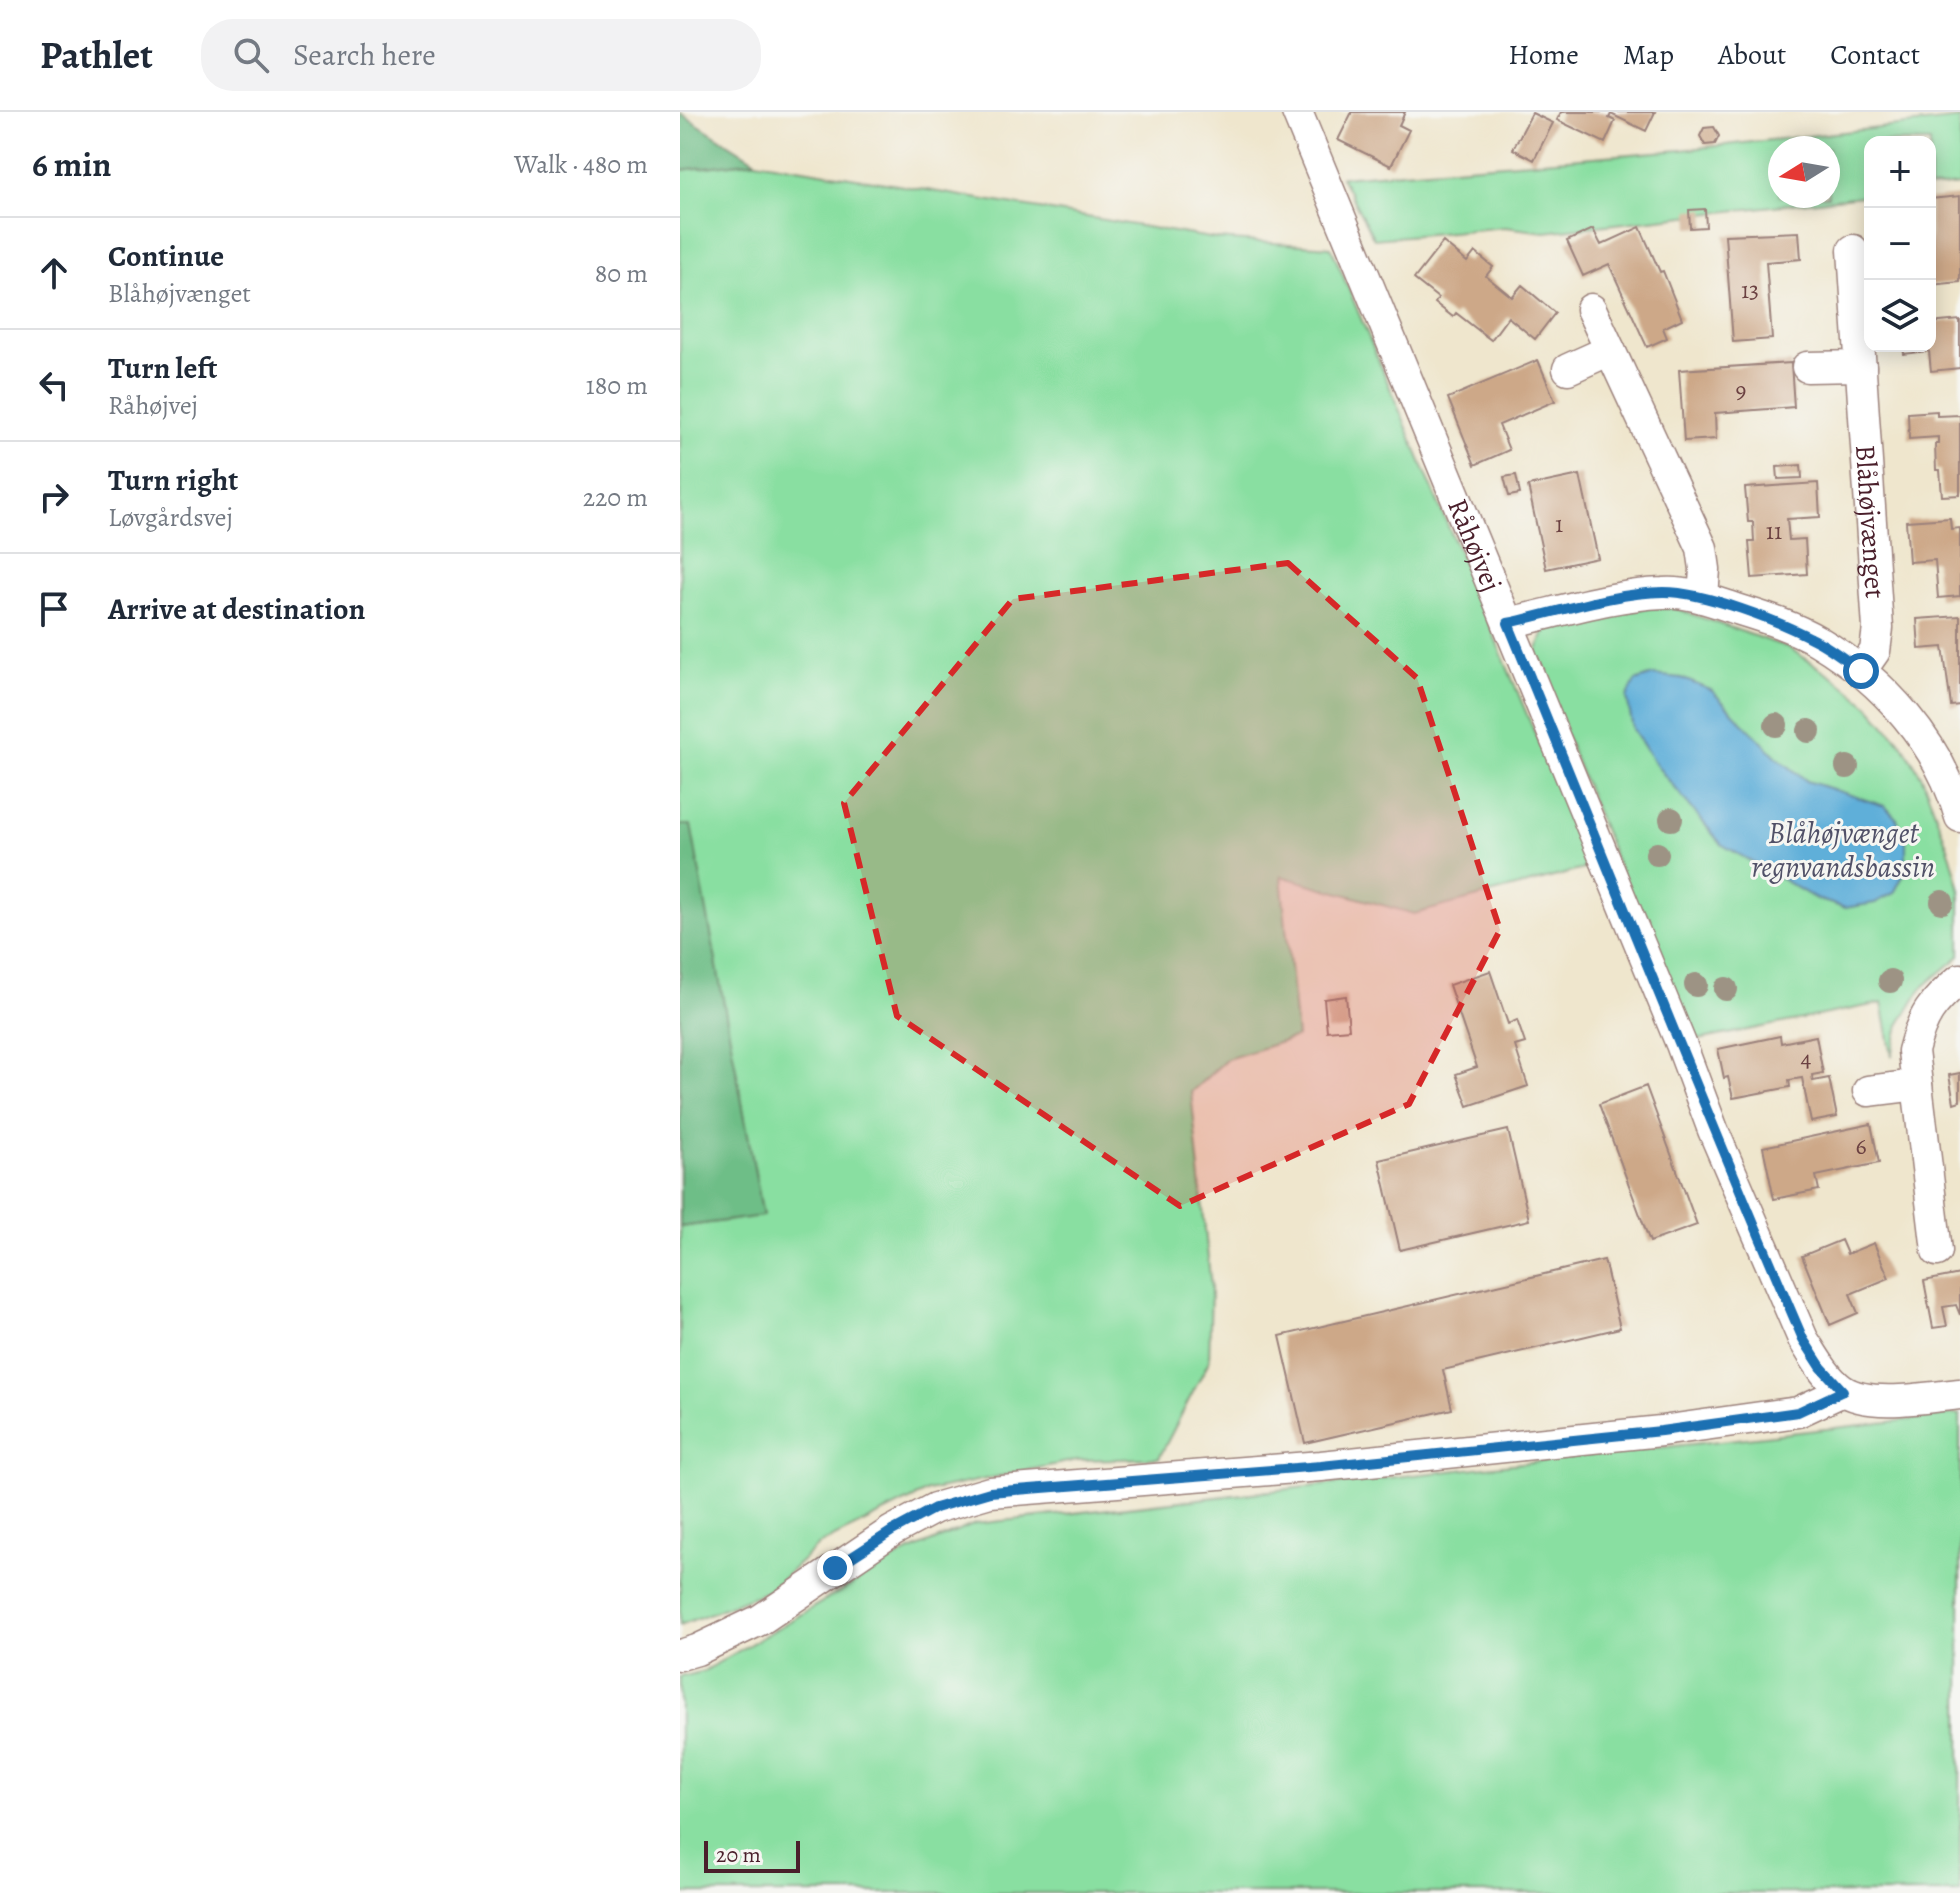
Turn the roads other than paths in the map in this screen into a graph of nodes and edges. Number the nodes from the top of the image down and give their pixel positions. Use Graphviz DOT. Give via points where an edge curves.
graph roads {
  1 [pos="1297,112"];
  2 [pos="1853,250"];
  3 [pos="1591,309"];
  4 [pos="1610,350"];
  5 [pos="1861,366"];
  6 [pos="1807,367"];
  7 [pos="1568,369"];
  8 [pos="1703,598"];
  9 [pos="1508,623"];
  10 [pos="1861,671"];
  11 [pos="1960,817"];
  12 [pos="1960,979"];
  13 [pos="1917,1085"];
  14 [pos="1868,1091"];
  15 [pos="1937,1251"];
  16 [pos="1843,1391"];
  17 [pos="1960,1394"];
  18 [pos="680,1655"];
  1 -- 9 [label="street, Råhøjvej"];
  2 -- 5 [label="street, Blåhøjvænget"];
  3 -- 4 [label="street"];
  4 -- 7 [label="street"];
  4 -- 8 [label="street" via="1702,548"];
  5 -- 6 [label="street"];
  5 -- 10 [label="street, Blåhøjvænget" via="1878,628 1875,651"];
  8 -- 9 [label="street" via="1666,592 1623,597"];
  8 -- 10 [label="street" via="1790,628"];
  9 -- 16 [label="street, Råhøjvej" via="1803,1339"];
  10 -- 11 [label="street" via="1896,704 1930,749"];
  12 -- 13 [label="street" via="1921,1021 1913,1051"];
  13 -- 14 [label="street"];
  13 -- 15 [label="street"];
  16 -- 17 [label="street" via="1892,1401"];
  16 -- 18 [label="street" via="1798,1412 1661,1431 1321,1466 990,1492 935,1508 760,1620"];
}
